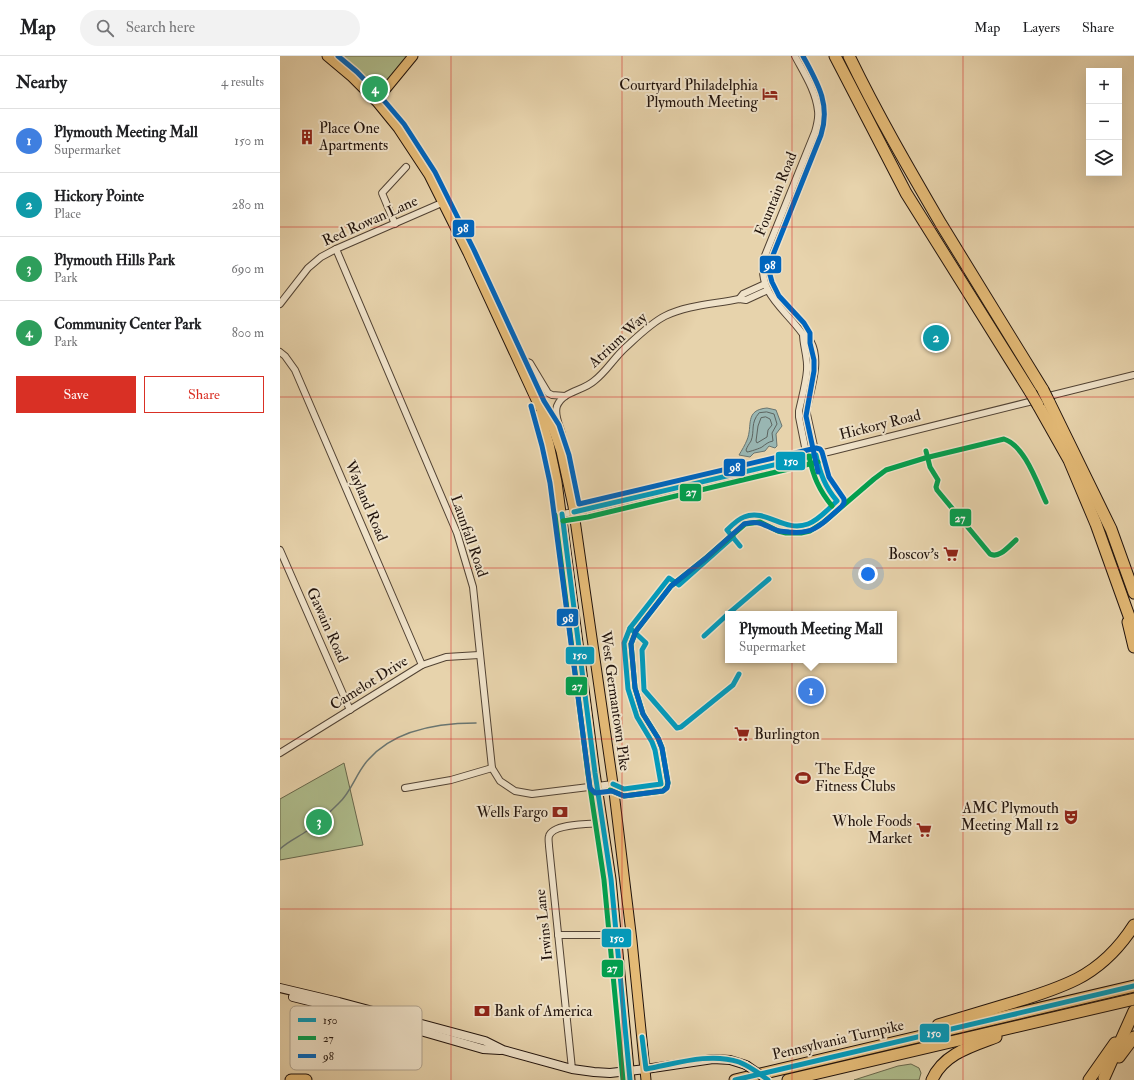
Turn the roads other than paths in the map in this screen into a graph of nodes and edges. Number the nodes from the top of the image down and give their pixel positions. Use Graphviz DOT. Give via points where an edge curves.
graph roads {
  1 [pos="327,56"];
  2 [pos="413,56"];
  3 [pos="795,56"];
  4 [pos="835,56"];
  5 [pos="849,56"];
  6 [pos="376,101"];
  7 [pos="406,167"];
  8 [pos="444,202"];
  9 [pos="395,224"];
  10 [pos="336,249"];
  11 [pos="766,287"];
  12 [pos="280,304"];
  13 [pos="803,334"];
  14 [pos="280,352"];
  15 [pos="516,357"];
  16 [pos="1134,375"];
  17 [pos="565,396"];
  18 [pos="538,404"];
  19 [pos="816,455"];
  20 [pos="562,456"];
  21 [pos="807,457"];
  22 [pos="574,512"];
  23 [pos="562,514"];
  24 [pos="280,550"];
  25 [pos="1116,577"];
  26 [pos="1134,593"];
  27 [pos="1134,630"];
  28 [pos="1134,647"];
  29 [pos="479,655"];
  30 [pos="422,665"];
  31 [pos="350,710"];
  32 [pos="280,753"];
  33 [pos="492,768"];
  34 [pos="613,784"];
  35 [pos="597,786"];
  36 [pos="405,788"];
  37 [pos="603,822"];
  38 [pos="1134,925"];
  39 [pos="558,935"];
  40 [pos="616,936"];
  41 [pos="1134,986"];
  42 [pos="280,988"];
  43 [pos="280,993"];
  44 [pos="1134,999"];
  45 [pos="326,1006"];
  46 [pos="354,1006"];
  47 [pos="1132,1016"];
  48 [pos="1032,1022"];
  49 [pos="422,1024"];
  50 [pos="422,1032"];
  51 [pos="1134,1037"];
  52 [pos="866,1049"];
  53 [pos="503,1050"];
  54 [pos="572,1068"];
  55 [pos="646,1069"];
  56 [pos="629,1076"];
  57 [pos="1104,1079"];
  58 [pos="291,1080"];
  59 [pos="306,1080"];
  60 [pos="646,1080"];
  61 [pos="735,1080"];
  62 [pos="768,1080"];
  63 [pos="788,1080"];
  64 [pos="932,1080"];
  65 [pos="1089,1080"];
  1 -- 6 [label="main road, West Germantown Pike"];
  2 -- 6 [label="main road"];
  3 -- 11 [label="street, Fountain Road" via="813,91 819,111 818,120 764,258 762,271"];
  4 -- 25 [label="highway, bridge" via="906,193 1031,393 1069,460"];
  5 -- 26 [label="highway, bridge" via="907,166 1043,390 1110,529"];
  6 -- 8 [label="main road, West Germantown Pike" via="414,150"];
  7 -- 9 [label="street" via="382,193"];
  8 -- 9 [label="street, Red Rowan Lane"];
  8 -- 15 [label="main road, West Germantown Pike"];
  9 -- 10 [label="street, Red Rowan Lane"];
  10 -- 12 [label="street, Red Rowan Lane" via="308,268"];
  10 -- 29 [label="street, Launfall Road" via="457,533 473,587"];
  11 -- 13 [label="street, Fountain Road" via="773,300"];
  11 -- 17 [label="street, Atrium Way" via="743,294 739,299 687,308 665,316 625,348 594,382"];
  13 -- 19 [label="street, Fountain Road" via="811,341 815,357 807,408 808,424"];
  13 -- 21 [label="street" via="807,371 799,417"];
  14 -- 30 [label="street, Wayland Road" via="295,370"];
  15 -- 17 [label="street" via="530,363 548,393"];
  15 -- 18 [label="main road, West Germantown Pike"];
  16 -- 19 [label="street, Hickory Road"];
  17 -- 20 [label="street" via="556,407 564,441"];
  18 -- 20 [label="main road, West Germantown Pike" via="553,428"];
  18 -- 23 [label="main road, West Germantown Pike"];
  19 -- 21 [label="street, Hickory Road"];
  20 -- 22 [label="main road, West Germantown Pike"];
  21 -- 22 [label="street, Hickory Road"];
  22 -- 23 [label="street, Hickory Road"];
  22 -- 34 [label="main road, West Germantown Pike"];
  23 -- 35 [label="main road, West Germantown Pike"];
  24 -- 31 [label="street, Gawain Road"];
  25 -- 27 [label="highway"];
  25 -- 28 [label="highway"];
  29 -- 30 [label="street, Camelot Drive" via="446,657"];
  29 -- 33 [label="street, Launfall Road"];
  30 -- 31 [label="street, Camelot Drive"];
  31 -- 32 [label="street, Camelot Drive"];
  33 -- 35 [label="street" via="500,781 515,791 532,794"];
  33 -- 36 [label="street" via="451,780"];
  34 -- 35 [label="street"];
  34 -- 55 [label="main road, West Germantown Pike"];
  35 -- 37 [label="main road, West Germantown Pike"];
  37 -- 39 [label="street, Irwins Lane" via="561,826 549,835"];
  37 -- 40 [label="main road, West Germantown Pike"];
  38 -- 52 [label="highway" via="1106,958 1078,979 1028,998 903,1034"];
  39 -- 40 [label="street"];
  39 -- 54 [label="street, Irwins Lane"];
  40 -- 56 [label="main road, West Germantown Pike"];
  41 -- 52 [label="highway, Pennsylvania Turnpike"];
  42 -- 46 [label="main road"];
  43 -- 45 [label="main road"];
  44 -- 48 [label="highway, Pennsylvania Turnpike"];
  47 -- 57 [label="highway"];
  47 -- 65 [label="highway"];
  48 -- 63 [label="highway, Pennsylvania Turnpike"];
  48 -- 64 [label="highway" via="959,1052 942,1065"];
  49 -- 53 [label="main road" via="485,1041"];
  50 -- 53 [label="main road" via="483,1050"];
  51 -- 57 [label="highway"];
  52 -- 61 [label="highway, Pennsylvania Turnpike"];
  53 -- 54 [label="main road"];
  54 -- 56 [label="main road"];
  55 -- 56 [label="main road"];
  55 -- 60 [label="main road, West Germantown Pike"];
  55 -- 62 [label="main road, bridge" via="713,1059 730,1060 746,1065"];
  58 -- 59 [label="highway"];
}
